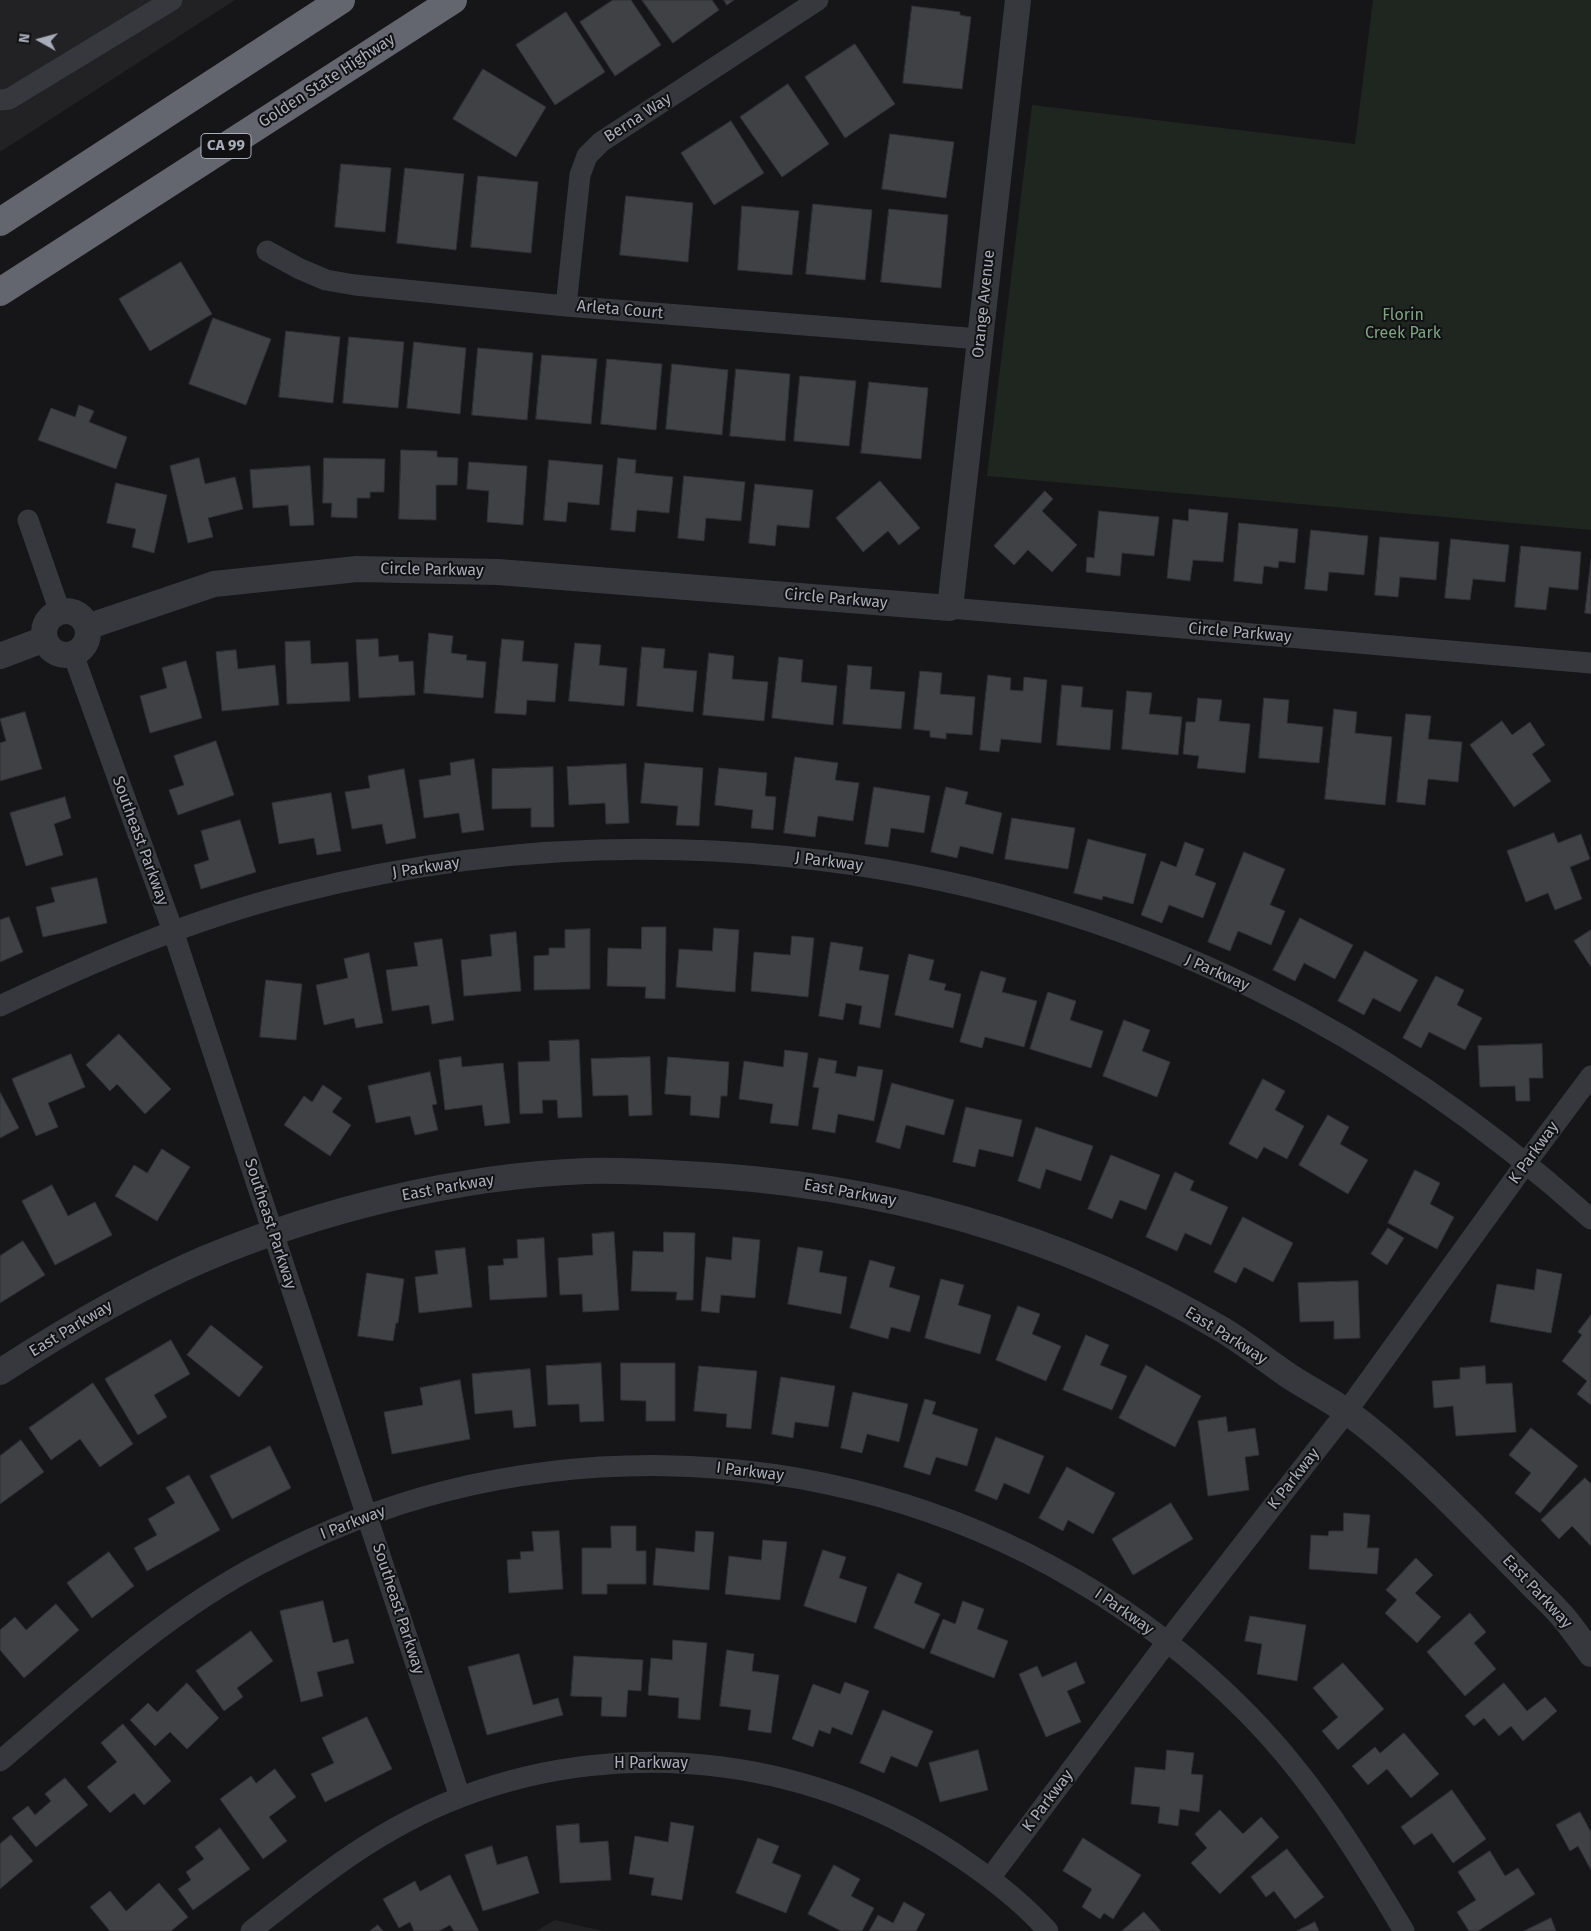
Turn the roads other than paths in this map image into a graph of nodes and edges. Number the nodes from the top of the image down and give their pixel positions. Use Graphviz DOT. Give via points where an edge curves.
graph roads {
  1 [pos="172,0"];
  2 [pos="341,0"];
  3 [pos="453,0"];
  4 [pos="818,0"];
  5 [pos="1018,0"];
  6 [pos="0,100"];
  7 [pos="0,222"];
  8 [pos="267,251"];
  9 [pos="0,292"];
  10 [pos="566,306"];
  11 [pos="980,339"];
  12 [pos="28,520"];
  13 [pos="950,608"];
  14 [pos="60,612"];
  15 [pos="87,627"];
  16 [pos="45,639"];
  17 [pos="73,654"];
  18 [pos="0,656"];
  19 [pos="1591,663"];
  20 [pos="173,931"];
  21 [pos="0,1006"];
  22 [pos="1591,1076"];
  23 [pos="1526,1163"];
  24 [pos="1591,1219"];
  25 [pos="273,1233"];
  26 [pos="0,1372"];
  27 [pos="1347,1411"];
  28 [pos="367,1516"];
  29 [pos="1167,1642"];
  30 [pos="1591,1654"];
  31 [pos="0,1761"];
  32 [pos="460,1797"];
  33 [pos="990,1878"];
  34 [pos="251,1931"];
  35 [pos="1048,1931"];
  36 [pos="1404,1931"];
  1 -- 6 [label="street" via="8,99"];
  2 -- 7 [label="highway"];
  3 -- 9 [label="highway, Golden State Highway / CA 99"];
  4 -- 10 [label="street, Berna Way" via="601,142 587,156 580,175"];
  5 -- 11 [label="street, Orange Avenue"];
  8 -- 10 [label="street, Arleta Court" via="326,280 346,284"];
  10 -- 11 [label="street, Arleta Court"];
  11 -- 13 [label="street, Orange Avenue"];
  12 -- 14 [label="street"];
  13 -- 15 [label="street, Circle Parkway" via="498,572 357,569 214,584"];
  13 -- 19 [label="street, Circle Parkway"];
  14 -- 15 [label="street" via="76,614"];
  14 -- 16 [label="street" via="47,623"];
  15 -- 17 [label="street" via="86,644"];
  16 -- 17 [label="street" via="56,653"];
  16 -- 18 [label="street"];
  17 -- 20 [label="street, Southeast Parkway"];
  20 -- 21 [label="street, J Parkway" via="88,964"];
  20 -- 23 [label="street, J Parkway" via="343,882 439,864 536,853 701,850 880,869 937,880 1078,918 1169,951 1258,991 1345,1037 1427,1089"];
  20 -- 25 [label="street, Southeast Parkway"];
  22 -- 23 [label="street, K Parkway"];
  23 -- 24 [label="street, J Parkway"];
  23 -- 27 [label="street, K Parkway"];
  25 -- 26 [label="street, East Parkway" via="204,1259 132,1293"];
  25 -- 27 [label="street, East Parkway" via="392,1198 509,1178 588,1171 744,1176 816,1185 894,1200 971,1220 1083,1260 1225,1331 1295,1380"];
  25 -- 28 [label="street, Southeast Parkway"];
  27 -- 29 [label="street, K Parkway"];
  27 -- 30 [label="street, East Parkway" via="1422,1475 1482,1534 1562,1616"];
  28 -- 29 [label="street, I Parkway" via="447,1491 561,1470 648,1464 764,1472 850,1488 961,1523 1014,1546 1065,1574"];
  28 -- 31 [label="street, I Parkway" via="258,1565 208,1595 146,1639"];
  28 -- 32 [label="street, Southeast Parkway"];
  29 -- 33 [label="street, K Parkway"];
  29 -- 36 [label="street, I Parkway" via="1206,1674 1288,1757 1356,1850"];
  32 -- 33 [label="street, H Parkway" via="559,1770 616,1763 728,1767 785,1778 839,1794 892,1816 942,1844"];
  32 -- 34 [label="street, H Parkway" via="382,1835 334,1866"];
  33 -- 35 [label="street, H Parkway"];
}
